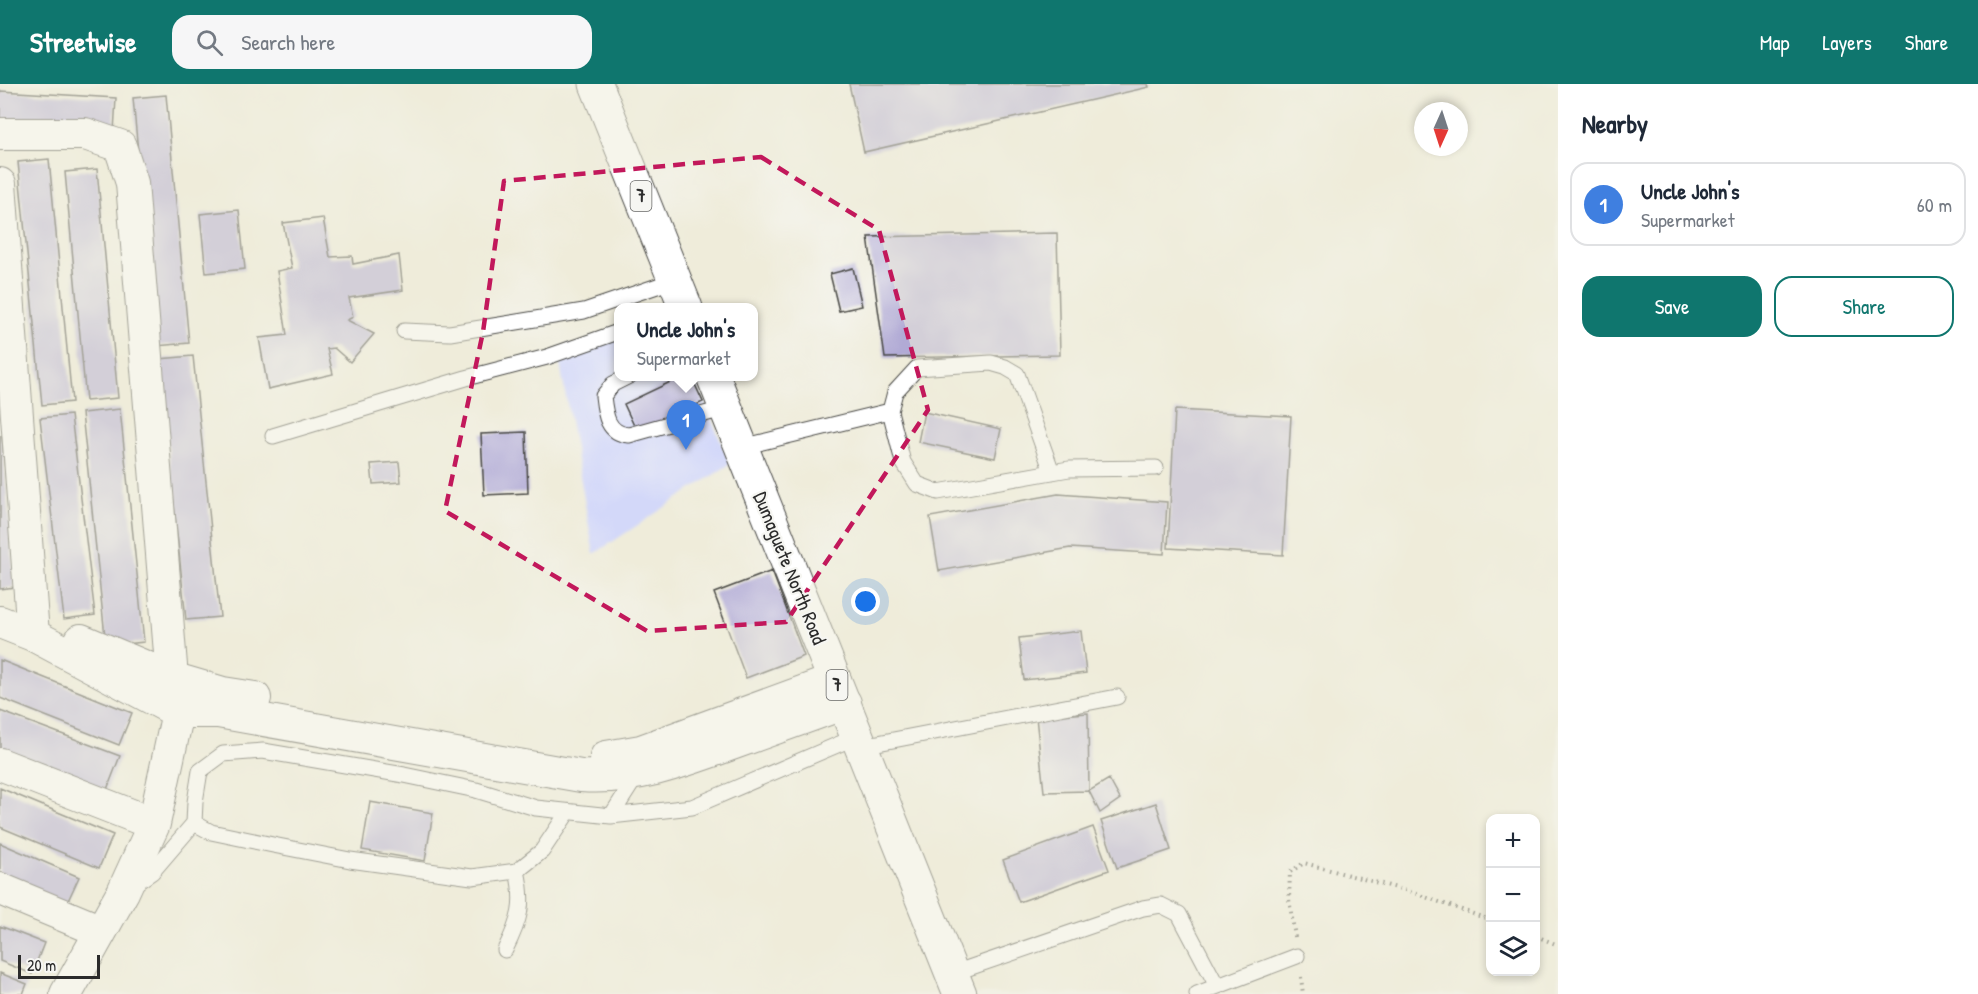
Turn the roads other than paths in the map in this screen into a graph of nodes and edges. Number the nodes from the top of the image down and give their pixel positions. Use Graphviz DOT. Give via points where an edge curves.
graph roads {
  1 [pos="596,84"];
  2 [pos="0,134"];
  3 [pos="0,184"];
  4 [pos="680,294"];
  5 [pos="629,303"];
  6 [pos="614,306"];
  7 [pos="404,331"];
  8 [pos="614,333"];
  9 [pos="619,381"];
  10 [pos="715,381"];
  11 [pos="726,408"];
  12 [pos="890,411"];
  13 [pos="273,436"];
  14 [pos="742,447"];
  15 [pos="1156,468"];
  16 [pos="1052,472"];
  17 [pos="0,607"];
  18 [pos="0,622"];
  19 [pos="32,627"];
  20 [pos="172,678"];
  21 [pos="840,691"];
  22 [pos="1117,697"];
  23 [pos="178,712"];
  24 [pos="860,741"];
  25 [pos="0,764"];
  26 [pos="638,774"];
  27 [pos="568,812"];
  28 [pos="610,816"];
  29 [pos="194,823"];
  30 [pos="154,824"];
  31 [pos="516,871"];
  32 [pos="0,889"];
  33 [pos="123,892"];
  34 [pos="101,931"];
  35 [pos="505,950"];
  36 [pos="1297,956"];
  37 [pos="956,984"];
  38 [pos="1217,986"];
  39 [pos="66,994"];
  40 [pos="1197,994"];
  1 -- 4 [label="highway, 7"];
  2 -- 20 [label="street" via="85,134 120,146 132,183"];
  3 -- 19 [label="street"];
  4 -- 5 [label="lane"];
  6 -- 7 [label="lane" via="450,333"];
  8 -- 13 [label="lane" via="547,357"];
  9 -- 11 [label="lane" via="603,396 605,416 620,435"];
  10 -- 11 [label="highway, Dumaguete North Road / 7"];
  11 -- 14 [label="highway, Dumaguete North Road / 7"];
  12 -- 14 [label="lane"];
  12 -- 16 [label="lane" via="903,462 917,484 938,492"];
  12 -- 16 [label="lane" via="895,392 917,368 991,363 1005,367 1017,374"];
  14 -- 21 [label="highway, Dumaguete North Road / 7"];
  15 -- 16 [label="lane"];
  17 -- 19 [label="street"];
  18 -- 19 [label="street"];
  19 -- 20 [label="street"];
  19 -- 23 [label="street"];
  20 -- 21 [label="street" via="223,693 594,759 640,751"];
  20 -- 23 [label="street"];
  21 -- 24 [label="highway, Dumaguete North Road / 7"];
  21 -- 26 [label="street" via="676,764"];
  22 -- 24 [label="lane"];
  23 -- 26 [label="street" via="218,712 581,776"];
  23 -- 30 [label="street"];
  24 -- 28 [label="lane" via="692,807"];
  24 -- 37 [label="highway, Dumaguete North Road / 7"];
  25 -- 30 [label="street"];
  26 -- 28 [label="lane"];
  27 -- 28 [label="lane"];
  27 -- 29 [label="lane" via="536,808 404,775 263,751 223,754 200,771"];
  27 -- 31 [label="lane" via="542,851"];
  29 -- 31 [label="lane" via="222,835 419,871 472,878"];
  29 -- 33 [label="lane" via="152,872"];
  30 -- 33 [label="street"];
  31 -- 35 [label="lane" via="521,909"];
  32 -- 34 [label="street"];
  33 -- 34 [label="street"];
  34 -- 39 [label="street"];
  36 -- 38 [label="lane"];
  37 -- 38 [label="lane" via="1143,908 1161,905 1179,914"];
  38 -- 40 [label="lane"];
}
